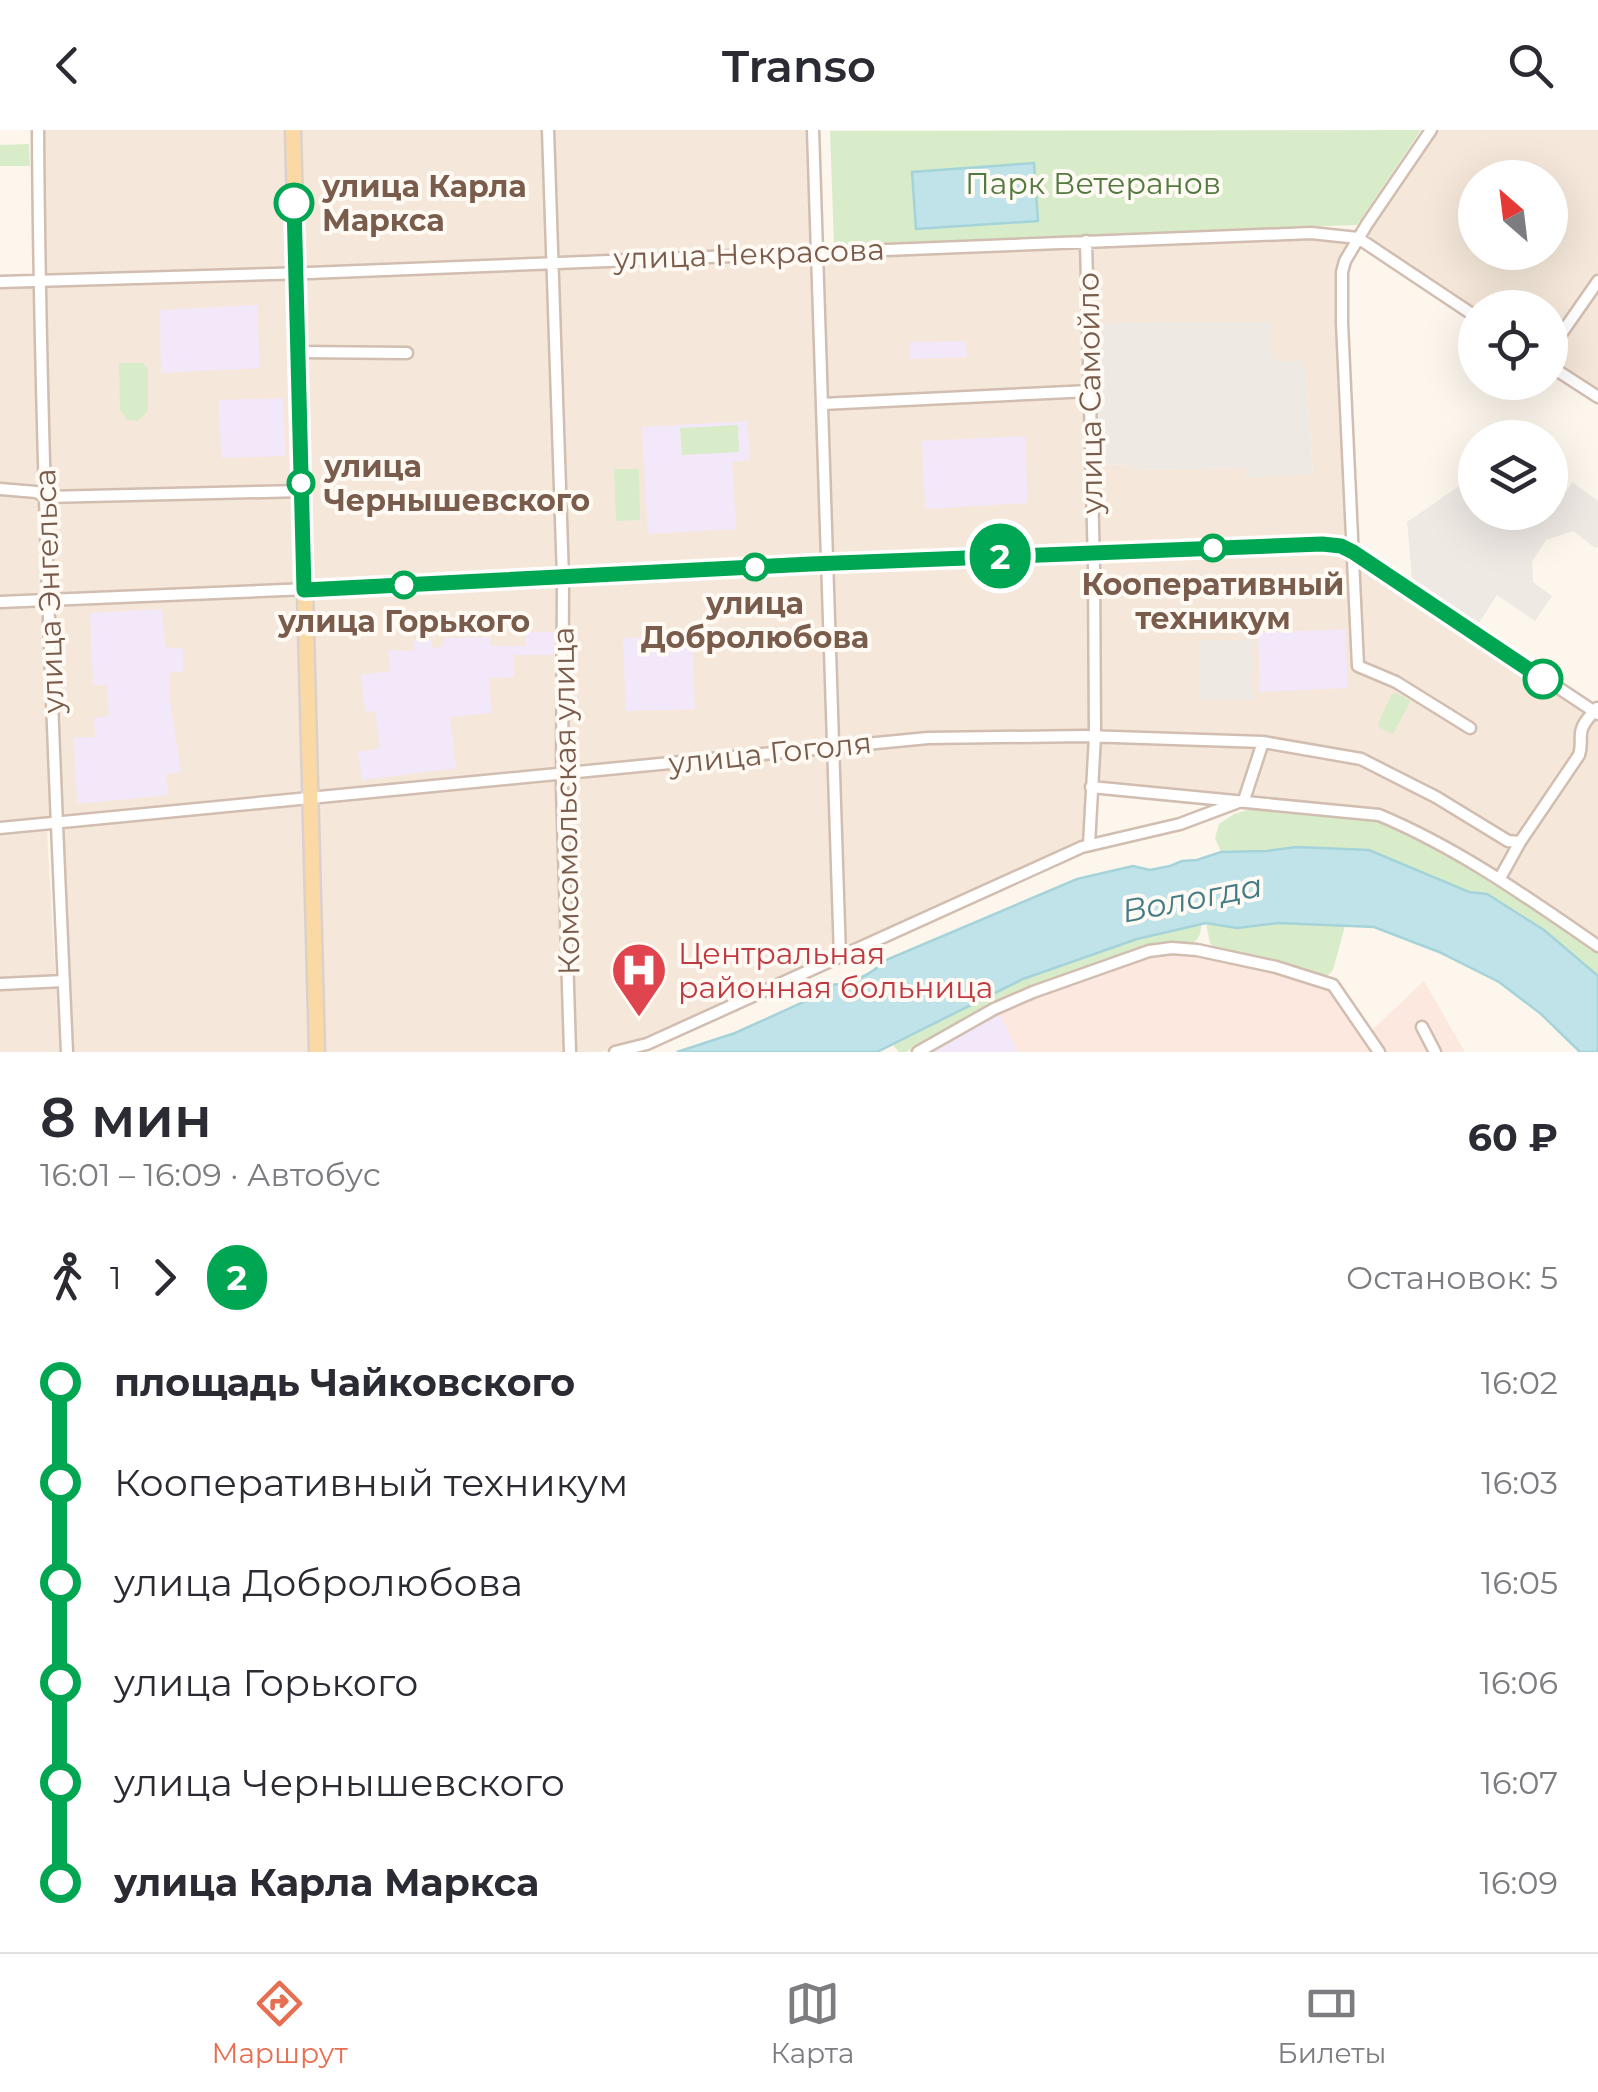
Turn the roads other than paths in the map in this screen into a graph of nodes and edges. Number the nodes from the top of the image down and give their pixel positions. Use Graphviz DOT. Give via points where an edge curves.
graph roads {
  1 [pos="38,130"];
  2 [pos="293,130"];
  3 [pos="548,130"];
  4 [pos="814,130"];
  5 [pos="1431,130"];
  6 [pos="1358,238"];
  7 [pos="1086,241"];
  8 [pos="817,251"];
  9 [pos="552,262"];
  10 [pos="296,273"];
  11 [pos="39,280"];
  12 [pos="1598,281"];
  13 [pos="0,282"];
  14 [pos="1458,305"];
  15 [pos="1568,324"];
  16 [pos="298,352"];
  17 [pos="408,353"];
  18 [pos="1568,377"];
  19 [pos="1090,391"];
  20 [pos="1598,396"];
  21 [pos="822,404"];
  22 [pos="0,489"];
  23 [pos="302,491"];
  24 [pos="46,497"];
  25 [pos="1094,552"];
  26 [pos="1353,552"];
  27 [pos="828,564"];
  28 [pos="563,578"];
  29 [pos="304,590"];
  30 [pos="48,601"];
  31 [pos="0,602"];
  32 [pos="1597,711"];
  33 [pos="1470,728"];
  34 [pos="1095,736"];
  35 [pos="1263,742"];
  36 [pos="833,747"];
  37 [pos="563,774"];
  38 [pos="1090,787"];
  39 [pos="309,798"];
  40 [pos="1244,800"];
  41 [pos="56,822"];
  42 [pos="0,828"];
  43 [pos="1520,842"];
  44 [pos="1089,845"];
  45 [pos="1500,878"];
  46 [pos="1598,946"];
  47 [pos="840,957"];
  48 [pos="64,981"];
  49 [pos="0,984"];
  50 [pos="1422,1027"];
  51 [pos="67,1052"];
  52 [pos="317,1052"];
  53 [pos="570,1052"];
  54 [pos="615,1052"];
  55 [pos="918,1052"];
  56 [pos="1379,1052"];
  57 [pos="1435,1052"];
  1 -- 11 [label="street, улица Энгельса"];
  2 -- 10 [label="main road"];
  3 -- 9 [label="street, Комсомольская улица"];
  4 -- 8 [label="street"];
  5 -- 6 [label="street"];
  6 -- 7 [label="street, улица Некрасова" via="1311,232"];
  6 -- 14 [label="street, улица Некрасова"];
  6 -- 26 [label="street" via="1342,272"];
  7 -- 8 [label="street, улица Некрасова"];
  7 -- 19 [label="street, улица Самойло"];
  8 -- 9 [label="street, улица Некрасова"];
  8 -- 21 [label="street"];
  9 -- 10 [label="street, улица Некрасова"];
  9 -- 28 [label="street, Комсомольская улица"];
  10 -- 11 [label="street, улица Некрасова"];
  10 -- 16 [label="main road"];
  11 -- 13 [label="street, улица Некрасова"];
  11 -- 24 [label="street, улица Энгельса"];
  12 -- 15 [label="street"];
  16 -- 17 [label="street"];
  16 -- 23 [label="main road"];
  18 -- 20 [label="street"];
  19 -- 21 [label="street"];
  19 -- 25 [label="street, улица Самойло"];
  21 -- 27 [label="street"];
  22 -- 24 [label="street"];
  23 -- 24 [label="street"];
  23 -- 29 [label="main road"];
  24 -- 30 [label="street, улица Энгельса"];
  25 -- 26 [label="street" via="1322,544"];
  25 -- 27 [label="street"];
  25 -- 34 [label="street, улица Самойло"];
  26 -- 32 [label="street"];
  26 -- 33 [label="street" via="1358,666"];
  27 -- 28 [label="street"];
  27 -- 36 [label="street"];
  28 -- 29 [label="street"];
  28 -- 37 [label="street, Комсомольская улица"];
  29 -- 30 [label="street"];
  29 -- 39 [label="main road"];
  30 -- 31 [label="street"];
  30 -- 41 [label="street, улица Энгельса"];
  32 -- 43 [label="street" via="1584,722 1578,754"];
  34 -- 35 [label="street, улица Гоголя"];
  34 -- 36 [label="street, улица Гоголя" via="928,738"];
  34 -- 38 [label="street, улица Самойло"];
  35 -- 40 [label="street"];
  35 -- 43 [label="street, улица Гоголя" via="1362,759"];
  36 -- 37 [label="street, улица Гоголя"];
  36 -- 47 [label="street"];
  37 -- 39 [label="street, улица Гоголя"];
  37 -- 53 [label="street, Комсомольская улица"];
  38 -- 40 [label="street"];
  38 -- 44 [label="street, улица Самойло"];
  39 -- 41 [label="street, улица Гоголя"];
  39 -- 52 [label="main road"];
  40 -- 44 [label="street" via="1180,824"];
  40 -- 45 [label="street" via="1379,815"];
  41 -- 42 [label="street, улица Гоголя"];
  41 -- 48 [label="street, улица Энгельса"];
  43 -- 45 [label="street"];
  44 -- 47 [label="street"];
  45 -- 46 [label="street"];
  47 -- 54 [label="street" via="647,1044"];
  48 -- 49 [label="street"];
  48 -- 51 [label="street, улица Энгельса"];
  50 -- 57 [label="street"];
  55 -- 56 [label="street" via="1033,992 1177,948 1333,985"];
}
